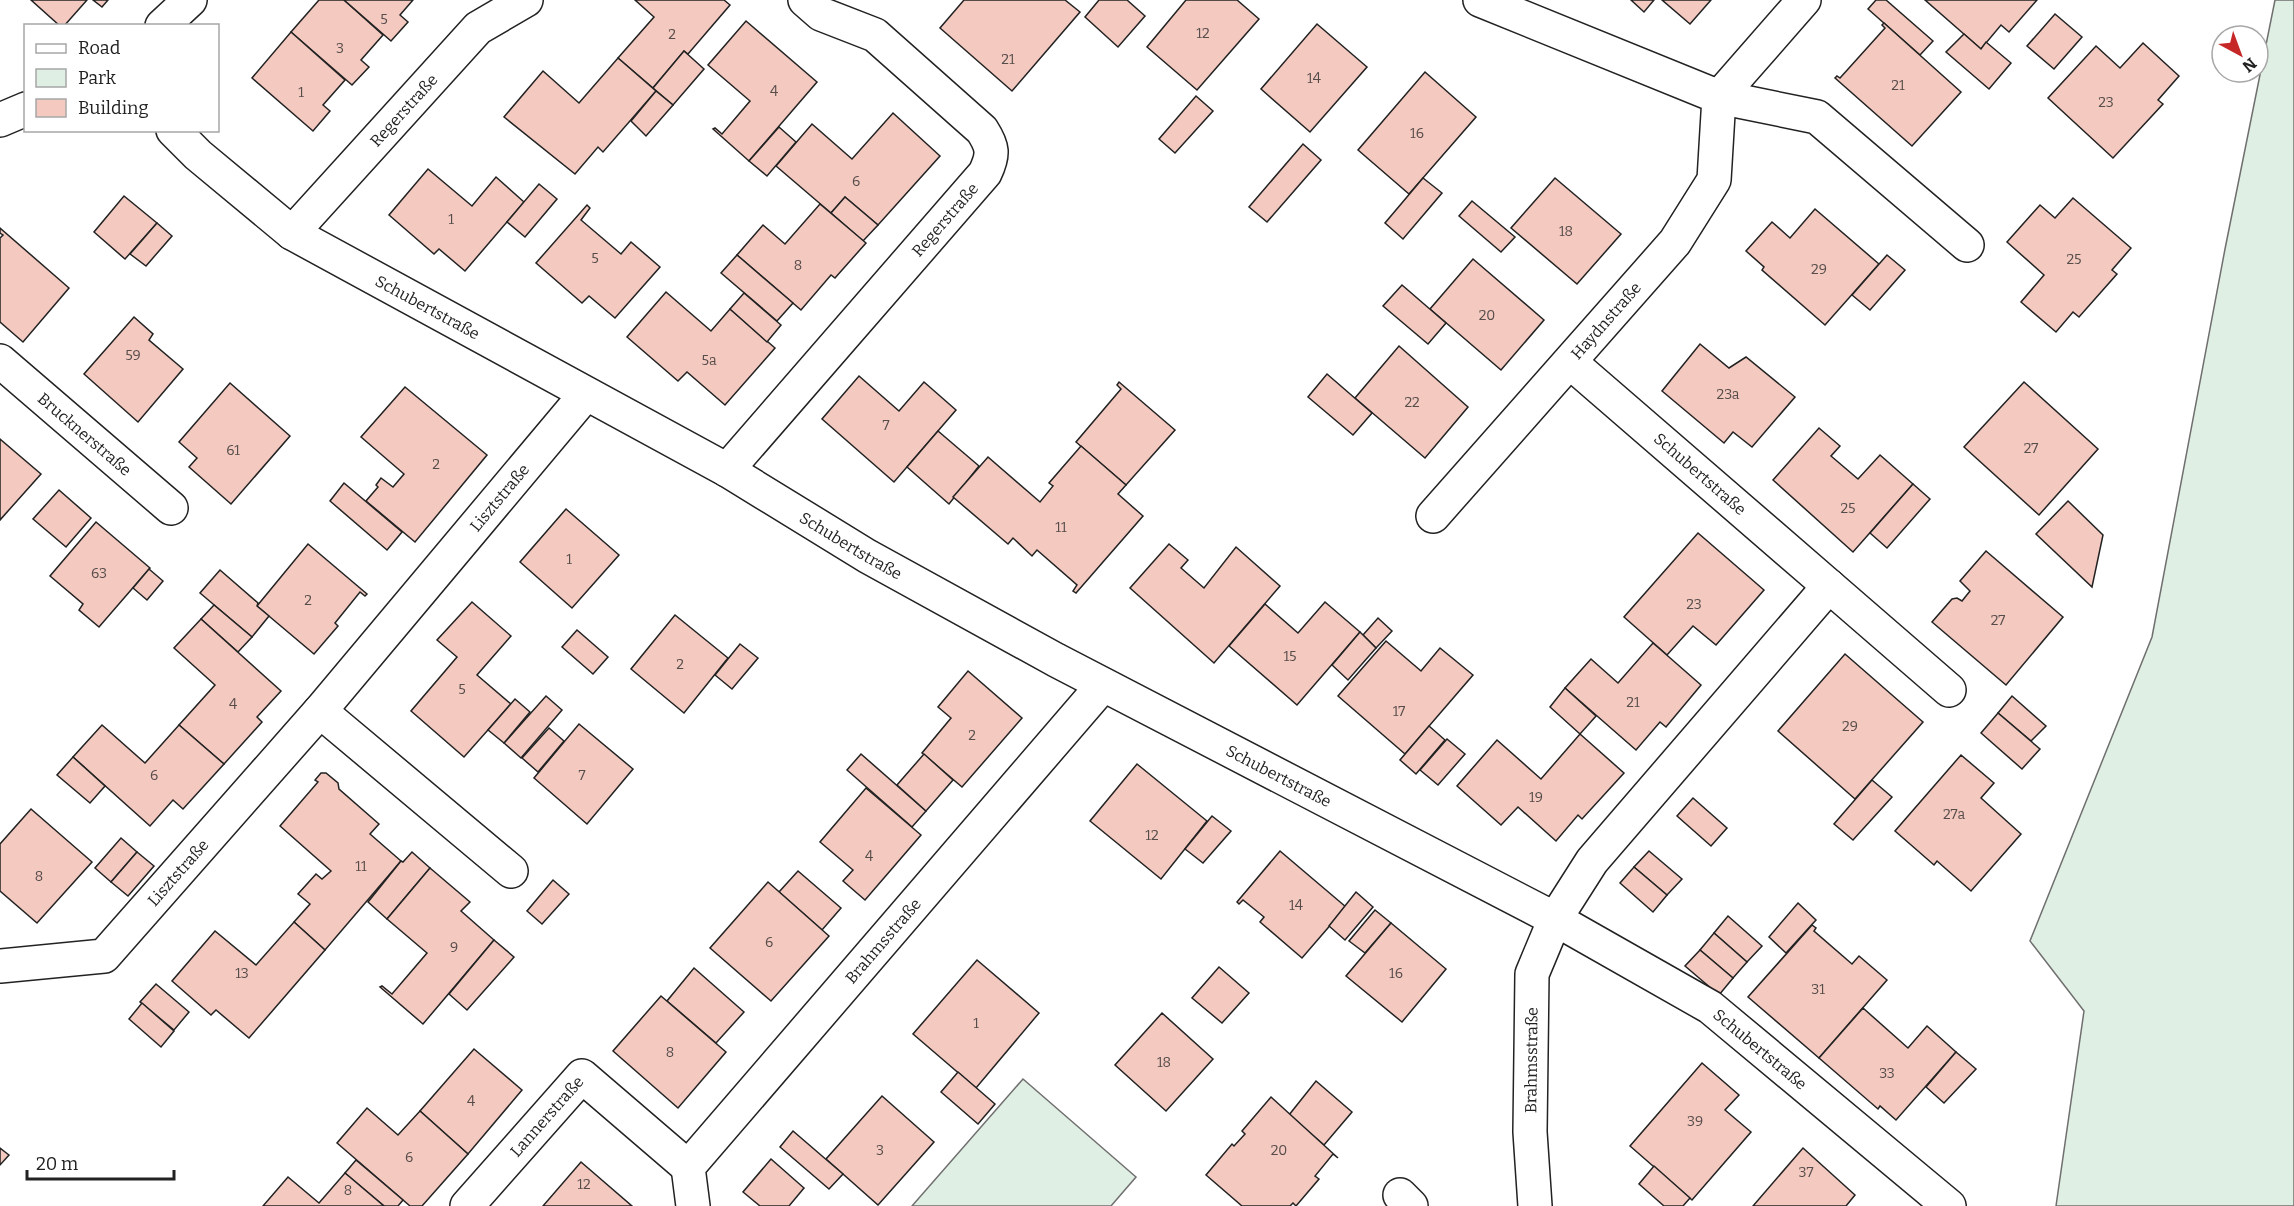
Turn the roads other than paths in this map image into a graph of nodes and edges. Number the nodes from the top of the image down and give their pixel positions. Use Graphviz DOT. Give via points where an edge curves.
graph roads {
  1 [pos="190,0"];
  2 [pos="526,0"];
  3 [pos="805,0"];
  4 [pos="1480,0"];
  5 [pos="1804,0"];
  6 [pos="164,24"];
  7 [pos="1719,97"];
  8 [pos="24,110"];
  9 [pos="0,120"];
  10 [pos="176,132"];
  11 [pos="292,233"];
  12 [pos="1967,245"];
  13 [pos="0,361"];
  14 [pos="1570,362"];
  15 [pos="585,395"];
  16 [pos="727,470"];
  17 [pos="171,508"];
  18 [pos="1432,516"];
  19 [pos="1829,586"];
  20 [pos="1103,685"];
  21 [pos="1949,690"];
  22 [pos="320,711"];
  23 [pos="511,871"];
  24 [pos="1555,919"];
  25 [pos="0,966"];
  26 [pos="688,1167"];
  27 [pos="467,1206"];
  28 [pos="693,1206"];
  29 [pos="1535,1206"];
  30 [pos="1949,1206"];
  1 -- 6 [label="street"];
  2 -- 11 [label="street, Regerstraße" via="478,28"];
  3 -- 16 [label="street, Regerstraße" via="821,14 876,35 982,130 990,143 992,159 985,173"];
  4 -- 7 [label="street"];
  5 -- 7 [label="street"];
  7 -- 12 [label="street" via="1817,117"];
  7 -- 14 [label="street, Haydnstraße" via="1714,180 1675,242"];
  8 -- 9 [label="street"];
  10 -- 11 [label="street, Schubertstraße"];
  11 -- 15 [label="street, Schubertstraße"];
  13 -- 17 [label="street, Brucknerstraße"];
  14 -- 18 [label="street, Haydnstraße"];
  14 -- 19 [label="street, Schubertstraße"];
  15 -- 16 [label="street, Schubertstraße"];
  15 -- 22 [label="street, Lisztstraße"];
  16 -- 20 [label="street, Schubertstraße" via="867,556"];
  19 -- 21 [label="street, Schubertstraße"];
  19 -- 24 [label="street" via="1592,861"];
  20 -- 24 [label="street, Schubertstraße"];
  20 -- 26 [label="street, Brahmsstraße"];
  22 -- 23 [label="street"];
  22 -- 25 [label="street, Lisztstraße" via="104,956"];
  24 -- 29 [label="street, Brahmsstraße" via="1532,974 1530,1132"];
  24 -- 30 [label="street, Schubertstraße" via="1710,1007"];
  26 -- 27 [label="street, Lannerstraße" via="582,1076"];
  26 -- 28 [label="street"];
}
